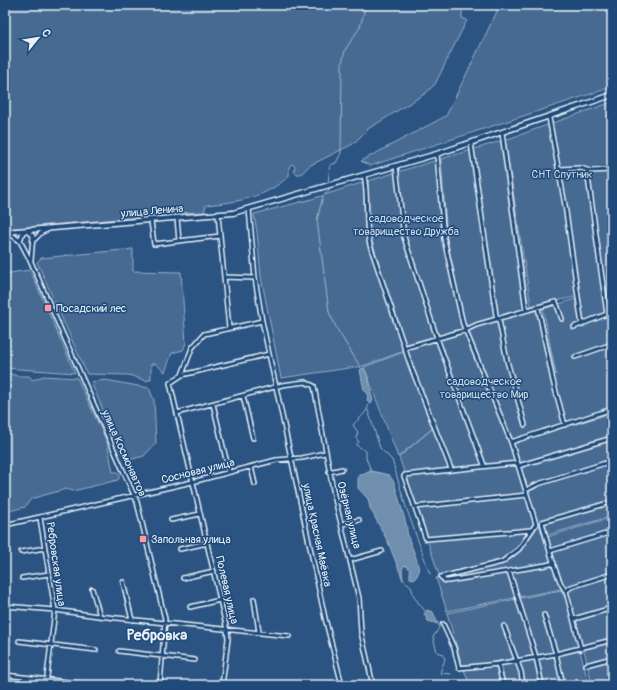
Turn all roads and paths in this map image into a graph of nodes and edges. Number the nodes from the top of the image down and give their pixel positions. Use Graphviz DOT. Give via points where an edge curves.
graph roads {
  1 [pos="612,95"];
  2 [pos="549,118"];
  3 [pos="502,133"];
  4 [pos="471,143"];
  5 [pos="437,154"];
  6 [pos="396,166"];
  7 [pos="559,169"];
  8 [pos="587,170"];
  9 [pos="612,170"];
  10 [pos="364,175"];
  11 [pos="249,209"];
  12 [pos="218,215"];
  13 [pos="177,218"];
  14 [pos="151,221"];
  15 [pos="50,229"];
  16 [pos="27,230"];
  17 [pos="6,232"];
  18 [pos="220,236"];
  19 [pos="20,241"];
  20 [pos="179,241"];
  21 [pos="32,245"];
  22 [pos="31,262"];
  23 [pos="224,277"];
  24 [pos="255,278"];
  25 [pos="538,307"];
  26 [pos="526,310"];
  27 [pos="612,312"];
  28 [pos="606,314"];
  29 [pos="498,318"];
  30 [pos="562,320"];
  31 [pos="262,321"];
  32 [pos="582,325"];
  33 [pos="574,327"];
  34 [pos="229,328"];
  35 [pos="466,330"];
  36 [pos="437,338"];
  37 [pos="612,344"];
  38 [pos="404,348"];
  39 [pos="269,354"];
  40 [pos="575,357"];
  41 [pos="182,376"];
  42 [pos="277,387"];
  43 [pos="243,396"];
  44 [pos="213,404"];
  45 [pos="612,409"];
  46 [pos="177,413"];
  47 [pos="526,425"];
  48 [pos="565,425"];
  49 [pos="253,438"];
  50 [pos="612,438"];
  51 [pos="511,442"];
  52 [pos="326,453"];
  53 [pos="291,458"];
  54 [pos="612,461"];
  55 [pos="518,464"];
  56 [pos="484,465"];
  57 [pos="251,467"];
  58 [pos="342,469"];
  59 [pos="451,469"];
  60 [pos="229,472"];
  61 [pos="329,472"];
  62 [pos="192,482"];
  63 [pos="256,484"];
  64 [pos="526,490"];
  65 [pos="134,495"];
  66 [pos="526,495"];
  67 [pos="612,502"];
  68 [pos="415,507"];
  69 [pos="200,514"];
  70 [pos="40,518"];
  71 [pos="171,520"];
  72 [pos="359,520"];
  73 [pos="342,524"];
  74 [pos="5,525"];
  75 [pos="532,530"];
  76 [pos="612,532"];
  77 [pos="207,543"];
  78 [pos="45,548"];
  79 [pos="180,549"];
  80 [pos="382,551"];
  81 [pos="550,551"];
  82 [pos="21,552"];
  83 [pos="350,560"];
  84 [pos="554,562"];
  85 [pos="214,571"];
  86 [pos="509,571"];
  87 [pos="49,574"];
  88 [pos="612,574"];
  89 [pos="22,578"];
  90 [pos="182,578"];
  91 [pos="123,582"];
  92 [pos="92,589"];
  93 [pos="566,591"];
  94 [pos="254,599"];
  95 [pos="220,600"];
  96 [pos="5,606"];
  97 [pos="190,607"];
  98 [pos="612,608"];
  99 [pos="55,610"];
  100 [pos="544,615"];
  101 [pos="100,616"];
  102 [pos="574,619"];
  103 [pos="132,620"];
  104 [pos="165,623"];
  105 [pos="443,624"];
  106 [pos="504,626"];
  107 [pos="227,630"];
  108 [pos="259,632"];
  109 [pos="289,636"];
  110 [pos="612,640"];
  111 [pos="19,641"];
  112 [pos="50,644"];
  113 [pos="581,649"];
  114 [pos="96,650"];
  115 [pos="119,652"];
  116 [pos="556,654"];
  117 [pos="162,656"];
  118 [pos="536,657"];
  119 [pos="612,658"];
  120 [pos="195,660"];
  121 [pos="516,660"];
  122 [pos="498,664"];
  123 [pos="586,665"];
  124 [pos="5,675"];
  125 [pos="47,679"];
  126 [pos="46,685"];
  127 [pos="93,685"];
  128 [pos="160,685"];
  129 [pos="222,685"];
  130 [pos="342,685"];
  131 [pos="373,685"];
  132 [pos="503,685"];
  133 [pos="523,685"];
  134 [pos="542,685"];
  135 [pos="563,685"];
  1 -- 2 [label="main road, улица Ленина"];
  2 -- 3 [label="main road, улица Ленина"];
  2 -- 7 [label="street"];
  3 -- 4 [label="main road, улица Ленина"];
  3 -- 26 [label="street"];
  4 -- 5 [label="main road, улица Ленина"];
  4 -- 29 [label="street"];
  5 -- 6 [label="main road, улица Ленина"];
  5 -- 35 [label="street" via="444,239"];
  6 -- 10 [label="main road, улица Ленина"];
  6 -- 36 [label="street" via="404,237"];
  7 -- 8 [label="street"];
  7 -- 32 [label="street"];
  8 -- 9 [label="street"];
  8 -- 28 [label="street"];
  10 -- 11 [label="main road, улица Ленина"];
  10 -- 38 [label="street" via="367,233"];
  11 -- 12 [label="main road, улица Ленина"];
  11 -- 24 [label="street, улица Красная Маёвка"];
  12 -- 13 [label="main road, улица Ленина"];
  12 -- 18 [label="street"];
  13 -- 14 [label="main road, улица Ленина"];
  13 -- 20 [label="street"];
  14 -- 15 [label="main road, улица Ленина"];
  14 -- 20 [label="street" via="154,244"];
  15 -- 16 [label="main road, улица Ленина"];
  15 -- 21 [label="street" via="36,237"];
  16 -- 17 [label="main road, улица Ленина"];
  16 -- 19 [label="street" via="21,235"];
  16 -- 21 [label="street" via="33,236"];
  17 -- 19 [label="street"];
  18 -- 20 [label="street"];
  18 -- 23 [label="street"];
  19 -- 22 [label="street, улица Космонавтов"];
  21 -- 22 [label="street"];
  22 -- 65 [label="street, улица Космонавтов"];
  23 -- 24 [label="street"];
  23 -- 34 [label="street"];
  24 -- 31 [label="street, улица Красная Маёвка"];
  25 -- 26 [label="street"];
  25 -- 30 [label="street" via="556,302"];
  25 -- 48 [label="street"];
  26 -- 29 [label="street"];
  27 -- 28 [label="street"];
  28 -- 32 [label="street"];
  29 -- 35 [label="street" via="476,324"];
  29 -- 47 [label="street" via="507,362"];
  31 -- 34 [label="street"];
  31 -- 39 [label="street, улица Красная Маёвка"];
  32 -- 33 [label="street"];
  34 -- 41 [label="street" via="200,336 192,348"];
  35 -- 36 [label="street"];
  35 -- 51 [label="street"];
  36 -- 38 [label="street"];
  36 -- 56 [label="street"];
  37 -- 40 [label="street"];
  38 -- 59 [label="street"];
  39 -- 41 [label="street"];
  39 -- 42 [label="street, улица Красная Маёвка"];
  41 -- 46 [label="street, Полевая улица" via="170,383"];
  42 -- 43 [label="street"];
  42 -- 52 [label="street, Озёрная улица" via="305,382 314,386"];
  42 -- 53 [label="street, улица Красная Маёвка"];
  43 -- 44 [label="street"];
  43 -- 49 [label="street"];
  44 -- 46 [label="street"];
  44 -- 60 [label="street"];
  45 -- 48 [label="street"];
  46 -- 62 [label="street, Полевая улица"];
  48 -- 51 [label="street"];
  50 -- 55 [label="street"];
  51 -- 55 [label="street"];
  52 -- 53 [label="street, Сосновая улица"];
  52 -- 61 [label="street, Озёрная улица"];
  53 -- 57 [label="street, Сосновая улица"];
  53 -- 130 [label="street, улица Красная Маёвка"];
  54 -- 64 [label="street"];
  55 -- 56 [label="street"];
  55 -- 64 [label="street"];
  56 -- 59 [label="street"];
  57 -- 60 [label="street, Сосновая улица"];
  57 -- 63 [label="street"];
  58 -- 61 [label="street"];
  59 -- 68 [label="street" via="404,475"];
  60 -- 62 [label="street, Сосновая улица"];
  61 -- 73 [label="street, Озёрная улица"];
  62 -- 65 [label="street, Сосновая улица"];
  62 -- 69 [label="street, Полевая улица"];
  64 -- 66 [label="street"];
  65 -- 70 [label="street, Сосновая улица"];
  65 -- 104 [label="street, улица Космонавтов"];
  66 -- 68 [label="street"];
  66 -- 75 [label="street" via="536,524"];
  67 -- 81 [label="street" via="542,522"];
  68 -- 75 [label="street" via="427,540"];
  69 -- 71 [label="street"];
  69 -- 77 [label="street, Полевая улица"];
  70 -- 74 [label="street, Сосновая улица"];
  70 -- 78 [label="street, Ребровская улица"];
  72 -- 73 [label="street"];
  73 -- 83 [label="street, Озёрная улица"];
  75 -- 86 [label="street" via="519,549 502,562 441,577 448,581"];
  76 -- 81 [label="street"];
  77 -- 79 [label="street"];
  77 -- 85 [label="street, Полевая улица"];
  78 -- 82 [label="street"];
  78 -- 87 [label="street, Ребровская улица"];
  80 -- 83 [label="street"];
  81 -- 84 [label="street"];
  83 -- 131 [label="street, Озёрная улица" via="360,610 361,632"];
  84 -- 86 [label="street"];
  84 -- 93 [label="street"];
  85 -- 90 [label="street"];
  85 -- 95 [label="street, Полевая улица"];
  86 -- 118 [label="street"];
  87 -- 89 [label="street"];
  87 -- 99 [label="street, Ребровская улица"];
  88 -- 93 [label="street" via="571,587"];
  91 -- 103 [label="street"];
  92 -- 101 [label="street"];
  93 -- 102 [label="street"];
  94 -- 108 [label="street"];
  95 -- 97 [label="street"];
  95 -- 107 [label="street, Полевая улица"];
  96 -- 99 [label="street"];
  98 -- 102 [label="street"];
  99 -- 101 [label="street"];
  99 -- 112 [label="street, Ребровская улица"];
  100 -- 116 [label="street"];
  101 -- 103 [label="street"];
  102 -- 113 [label="street"];
  103 -- 104 [label="street"];
  104 -- 107 [label="street"];
  104 -- 117 [label="street, улица Космонавтов"];
  105 -- 122 [label="street" via="454,648 459,668"];
  106 -- 121 [label="street"];
  107 -- 108 [label="street"];
  107 -- 129 [label="street, Полевая улица"];
  108 -- 109 [label="street"];
  110 -- 113 [label="street"];
  111 -- 112 [label="street"];
  112 -- 114 [label="street"];
  112 -- 125 [label="street, Ребровская улица"];
  113 -- 116 [label="street"];
  115 -- 117 [label="street"];
  116 -- 118 [label="street"];
  116 -- 135 [label="street"];
  117 -- 120 [label="street"];
  117 -- 128 [label="street, улица Космонавтов"];
  118 -- 121 [label="street"];
  118 -- 134 [label="street"];
  119 -- 123 [label="street"];
  121 -- 122 [label="street"];
  121 -- 133 [label="street"];
  122 -- 132 [label="street"];
  124 -- 125 [label="street"];
  125 -- 126 [label="street, Ребровская улица"];
  125 -- 127 [label="street"];
}
